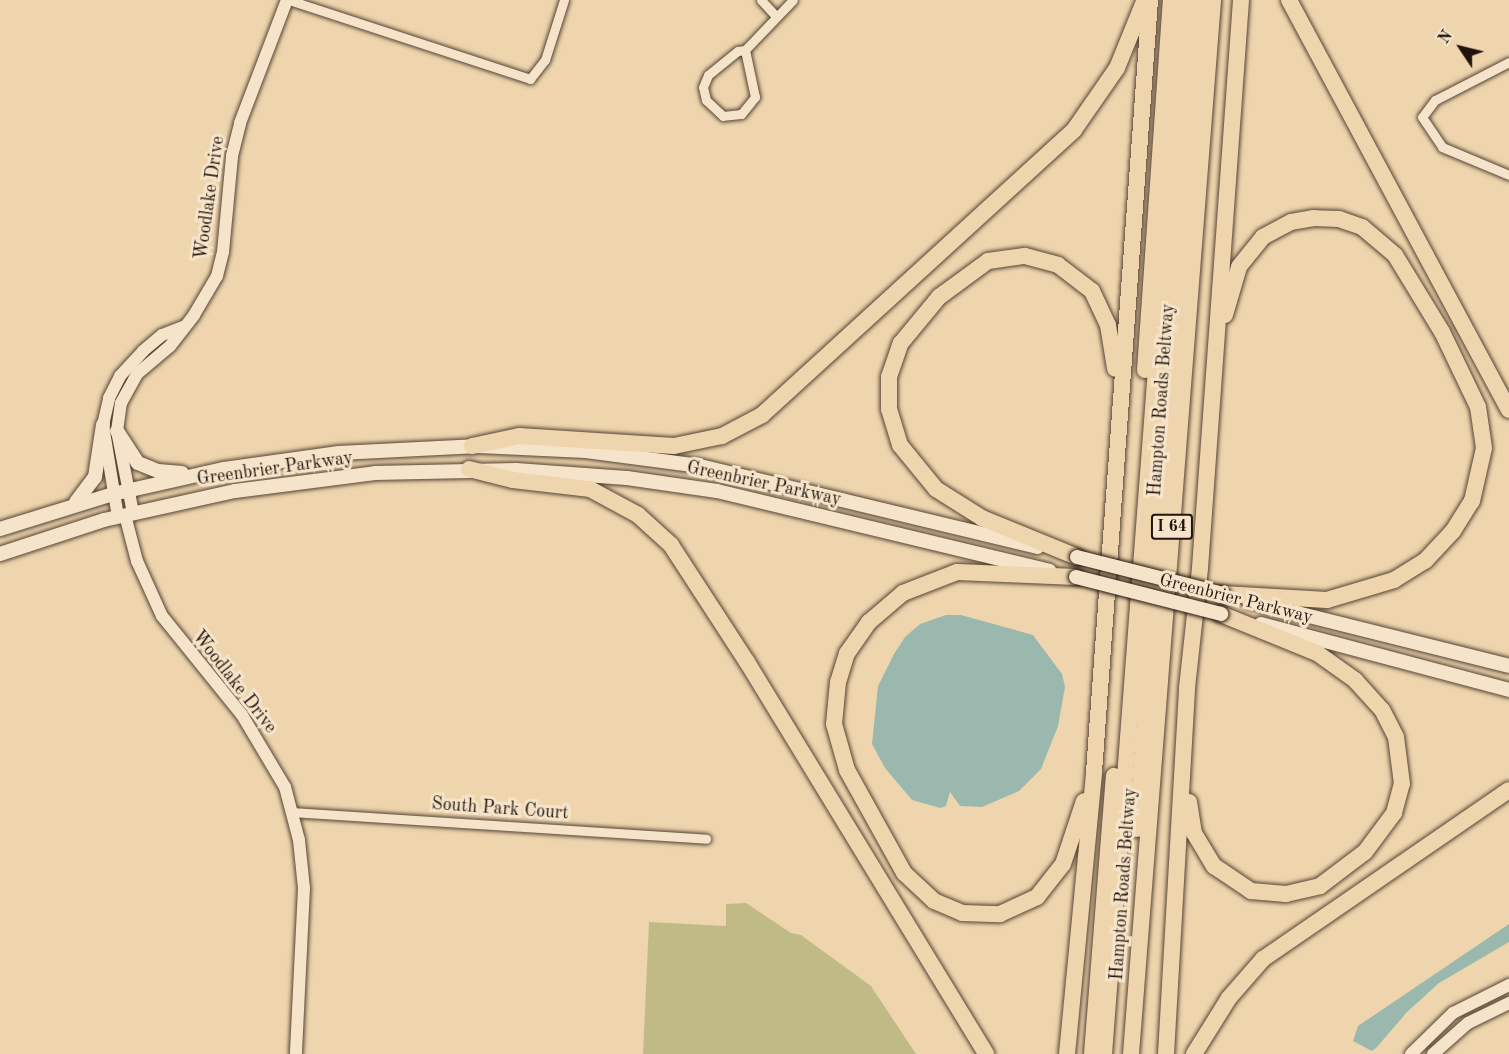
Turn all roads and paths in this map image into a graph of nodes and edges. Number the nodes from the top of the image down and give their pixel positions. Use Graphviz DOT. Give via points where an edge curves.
graph roads {
  1 [pos="288,0"];
  2 [pos="564,0"];
  3 [pos="761,0"];
  4 [pos="793,0"];
  5 [pos="1144,0"];
  6 [pos="1150,0"];
  7 [pos="1172,0"];
  8 [pos="1184,0"];
  9 [pos="1198,0"];
  10 [pos="1213,0"];
  11 [pos="1241,0"];
  12 [pos="1289,0"];
  13 [pos="776,16"];
  14 [pos="745,50"];
  15 [pos="1509,62"];
  16 [pos="1509,175"];
  17 [pos="1120,402"];
  18 [pos="1210,402"];
  19 [pos="1509,410"];
  20 [pos="110,428"];
  21 [pos="472,446"];
  22 [pos="469,469"];
  23 [pos="196,475"];
  24 [pos="128,490"];
  25 [pos="113,494"];
  26 [pos="72,506"];
  27 [pos="125,515"];
  28 [pos="0,529"];
  29 [pos="0,554"];
  30 [pos="1077,557"];
  31 [pos="1076,577"];
  32 [pos="1223,594"];
  33 [pos="1221,614"];
  34 [pos="1509,666"];
  35 [pos="1187,688"];
  36 [pos="1509,690"];
  37 [pos="1094,772"];
  38 [pos="1509,790"];
  39 [pos="292,812"];
  40 [pos="706,839"];
  41 [pos="1509,985"];
  42 [pos="1509,1003"];
  43 [pos="296,1054"];
  44 [pos="986,1054"];
  45 [pos="1067,1054"];
  46 [pos="1092,1054"];
  47 [pos="1104,1054"];
  48 [pos="1122,1054"];
  49 [pos="1131,1054"];
  50 [pos="1166,1054"];
  51 [pos="1194,1054"];
  52 [pos="1411,1054"];
  53 [pos="1433,1054"];
  1 -- 2 [label="street" via="530,79 545,60"];
  1 -- 20 [label="street, Woodlake Drive" via="240,123 232,156 217,276 206,299 170,346 131,383"];
  3 -- 13 [label="street"];
  4 -- 13 [label="street"];
  5 -- 21 [label="highway" via="1118,68 1074,130 762,415 722,436 674,446 519,436"];
  6 -- 17 [label="highway"];
  7 -- 46 [label="highway, Hampton Roads Beltway / I 64"];
  8 -- 47 [label="highway"];
  9 -- 48 [label="highway"];
  10 -- 49 [label="highway, Hampton Roads Beltway / I 64"];
  11 -- 18 [label="highway"];
  12 -- 19 [label="highway"];
  13 -- 14 [label="street"];
  14 -- 14 [label="street" via="715,67 705,81 706,100 715,111 729,117 741,114 755,97"];
  15 -- 16 [label="street" via="1435,100 1422,117 1442,147"];
  17 -- 30 [label="highway" via="1108,325 1098,299 1076,275 1037,258 997,258 964,275 921,315 894,359 888,388 891,420 900,445 920,473 964,509"];
  17 -- 37 [label="highway"];
  18 -- 32 [label="highway" via="1228,300 1239,267 1251,248 1291,222 1339,219 1362,227 1395,255 1465,376 1478,407 1483,437 1482,471 1467,509 1435,552 1407,573 1373,589 1327,600"];
  18 -- 35 [label="highway" via="1200,568"];
  20 -- 23 [label="main road" via="138,463 158,471"];
  20 -- 24 [label="street, Woodlake Drive"];
  20 -- 25 [label="street, Woodlake Drive"];
  20 -- 26 [label="main road" via="94,482"];
  21 -- 23 [label="main road, Greenbrier Parkway" via="304,457"];
  21 -- 30 [label="main road, Greenbrier Parkway" via="586,451 700,465"];
  22 -- 27 [label="main road, Greenbrier Parkway" via="306,480"];
  22 -- 31 [label="main road, Greenbrier Parkway" via="588,474 717,490"];
  22 -- 44 [label="highway" via="513,480 590,489 632,510 671,545 747,662"];
  23 -- 24 [label="main road, Greenbrier Parkway"];
  24 -- 25 [label="main road, Greenbrier Parkway"];
  24 -- 27 [label="street, Woodlake Drive"];
  25 -- 26 [label="main road, Greenbrier Parkway"];
  25 -- 27 [label="street, Woodlake Drive"];
  26 -- 28 [label="main road, Greenbrier Parkway"];
  27 -- 29 [label="main road, Greenbrier Parkway"];
  27 -- 39 [label="street, Woodlake Drive" via="137,561 162,616 262,745 285,787"];
  30 -- 32 [label="main road, Greenbrier Parkway, bridge"];
  31 -- 33 [label="main road, Greenbrier Parkway, bridge"];
  31 -- 37 [label="highway" via="957,572 903,593 869,622 847,653 838,682 834,724 847,770 904,873 934,902 962,913 987,915 1011,911 1047,889 1063,864"];
  32 -- 34 [label="main road, Greenbrier Parkway"];
  33 -- 35 [label="highway" via="1329,659 1382,710 1396,737 1402,784 1394,813 1377,840 1338,874 1301,892 1260,893 1220,872 1202,852 1190,820 1192,737"];
  33 -- 36 [label="main road, Greenbrier Parkway"];
  35 -- 50 [label="highway"];
  37 -- 45 [label="highway"];
  38 -- 51 [label="highway" via="1263,959 1229,998"];
  39 -- 40 [label="street, South Park Court"];
  39 -- 43 [label="street, Woodlake Drive" via="304,893"];
  41 -- 52 [label="street" via="1453,1013"];
  42 -- 53 [label="street" via="1467,1023"];
}
